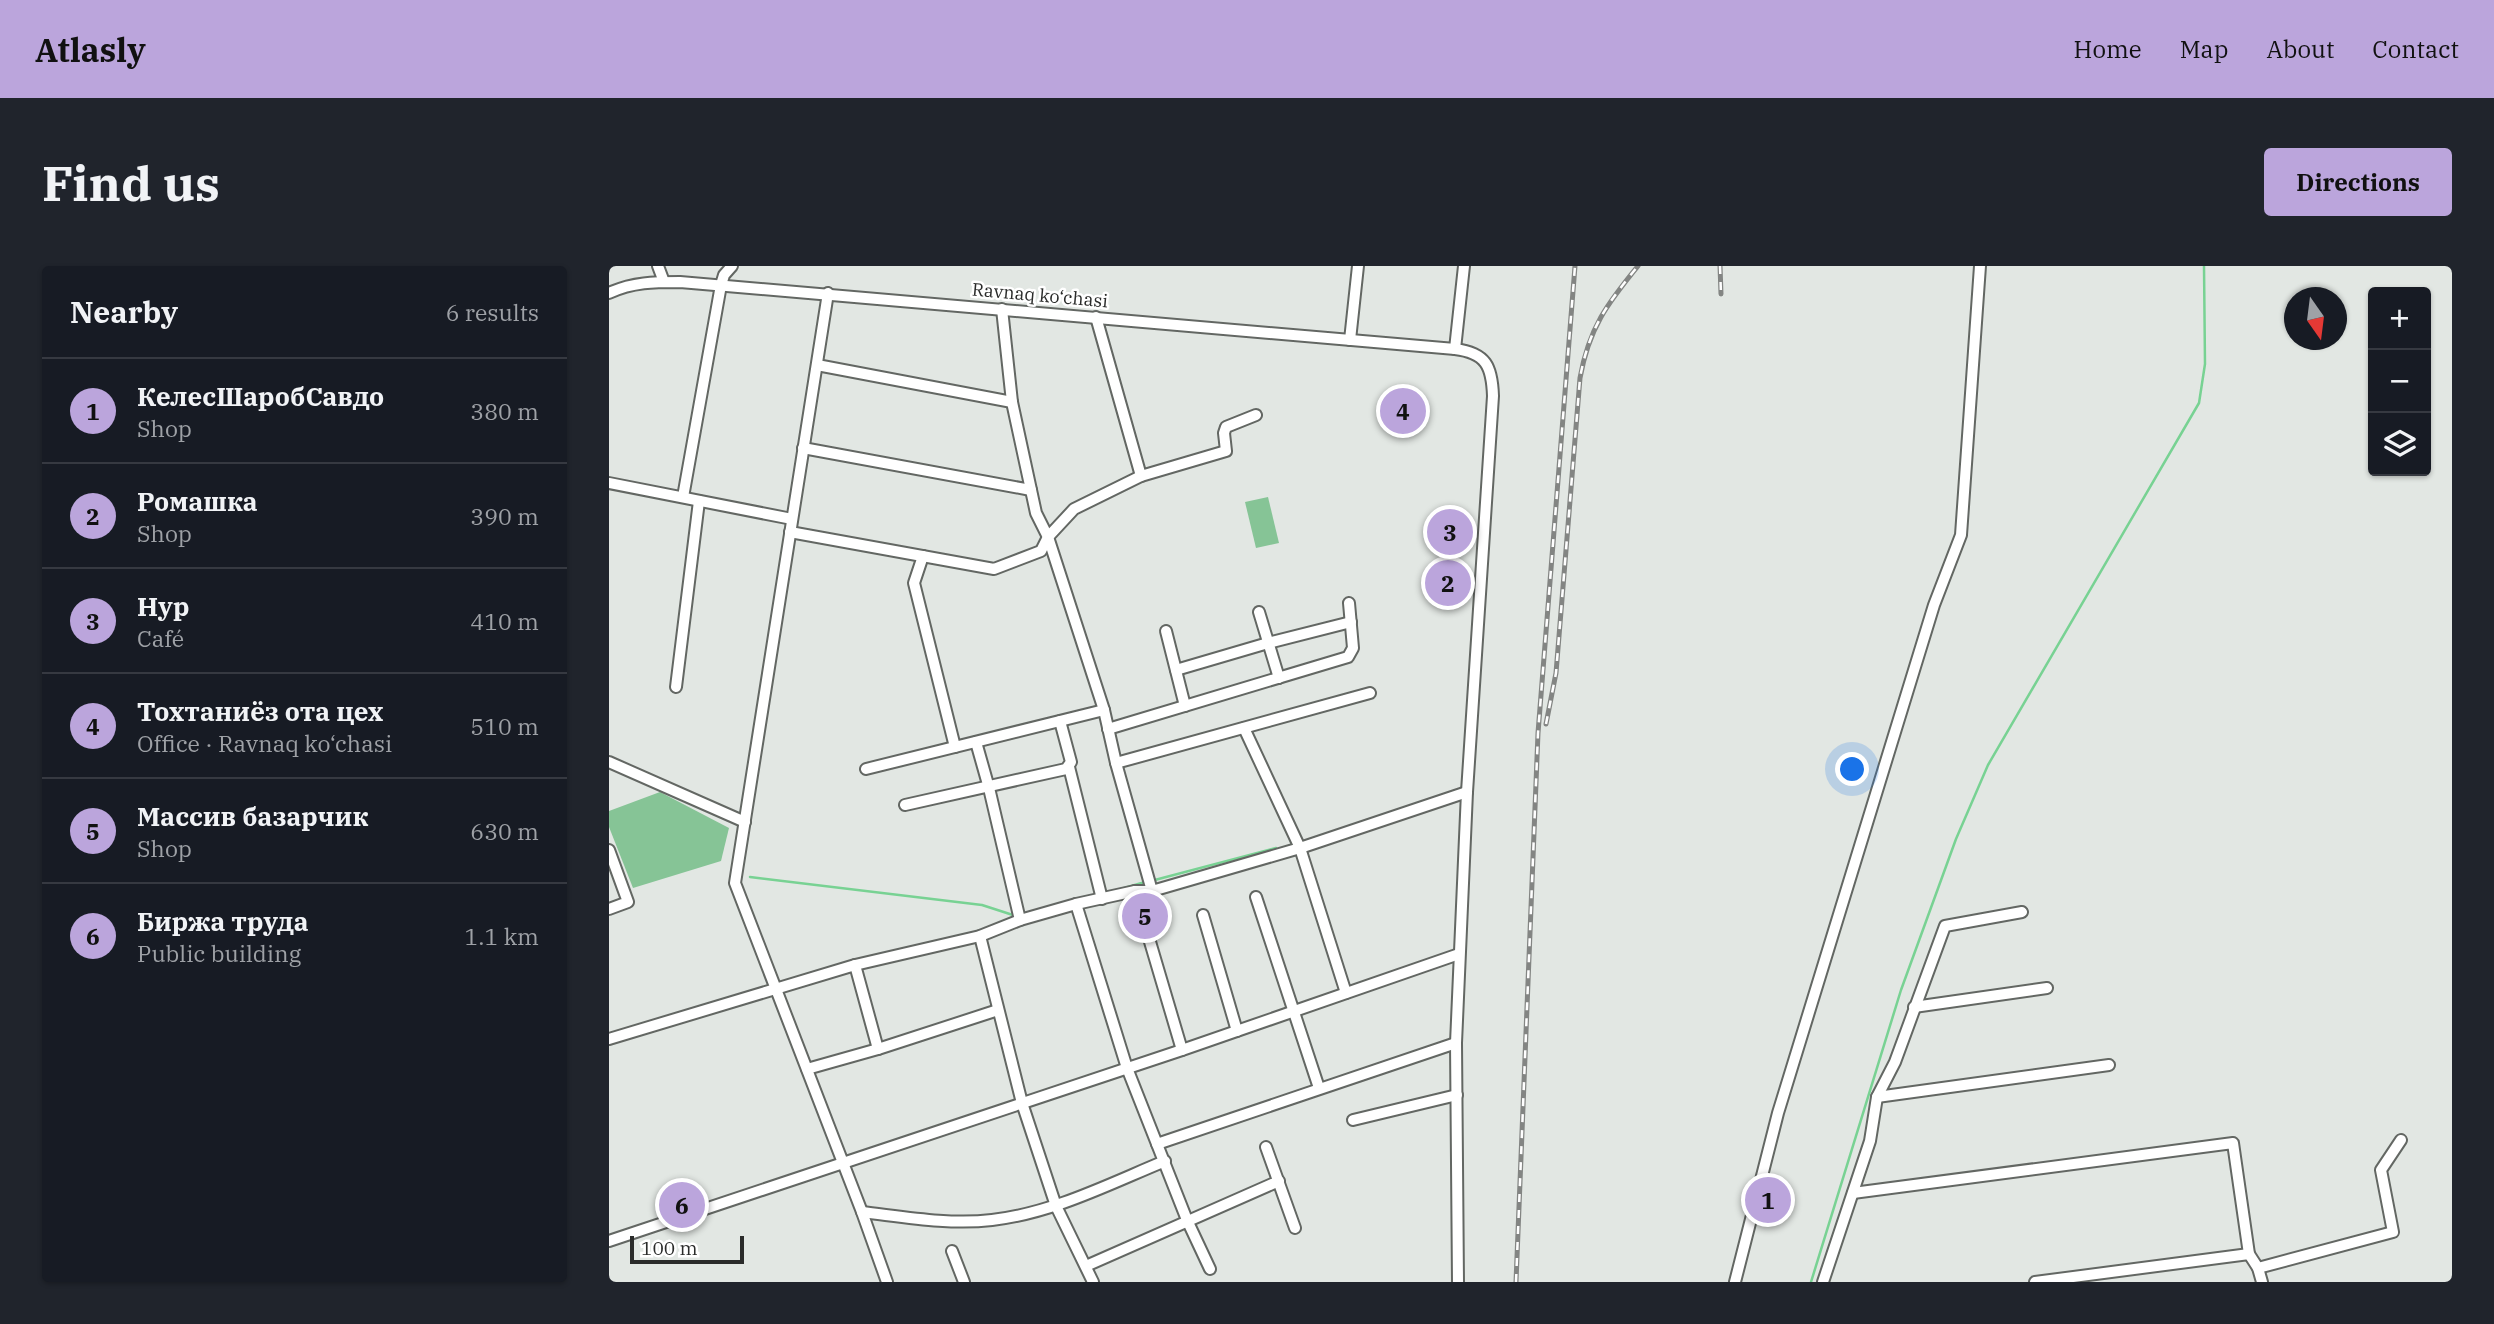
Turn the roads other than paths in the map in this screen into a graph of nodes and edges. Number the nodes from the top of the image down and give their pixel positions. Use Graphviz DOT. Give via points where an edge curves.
graph roads {
  1 [pos="658,266"];
  2 [pos="732,266"];
  3 [pos="1358,266"];
  4 [pos="1464,266"];
  5 [pos="1980,266"];
  6 [pos="664,282"];
  7 [pos="720,285"];
  8 [pos="609,293"];
  9 [pos="828,293"];
  10 [pos="1002,309"];
  11 [pos="1096,317"];
  12 [pos="1350,340"];
  13 [pos="1455,349"];
  14 [pos="817,365"];
  15 [pos="1012,402"];
  16 [pos="1257,415"];
  17 [pos="803,448"];
  18 [pos="1141,477"];
  19 [pos="609,483"];
  20 [pos="1031,490"];
  21 [pos="683,497"];
  22 [pos="699,500"];
  23 [pos="792,519"];
  24 [pos="790,531"];
  25 [pos="1048,537"];
  26 [pos="923,556"];
  27 [pos="1349,603"];
  28 [pos="1259,612"];
  29 [pos="1351,622"];
  30 [pos="1166,631"];
  31 [pos="1268,643"];
  32 [pos="1176,670"];
  33 [pos="1279,678"];
  34 [pos="676,687"];
  35 [pos="1370,693"];
  36 [pos="1185,706"];
  37 [pos="1104,710"];
  38 [pos="1060,721"];
  39 [pos="1244,728"];
  40 [pos="1108,729"];
  41 [pos="976,742"];
  42 [pos="955,747"];
  43 [pos="609,762"];
  44 [pos="1116,763"];
  45 [pos="1069,767"];
  46 [pos="866,769"];
  47 [pos="989,788"];
  48 [pos="1467,792"];
  49 [pos="905,805"];
  50 [pos="745,822"];
  51 [pos="1300,848"];
  52 [pos="609,850"];
  53 [pos="1135,891"];
  54 [pos="1151,891"];
  55 [pos="1256,897"];
  56 [pos="1102,899"];
  57 [pos="1076,904"];
  58 [pos="609,909"];
  59 [pos="2022,912"];
  60 [pos="1203,915"];
  61 [pos="1020,920"];
  62 [pos="979,936"];
  63 [pos="1459,954"];
  64 [pos="855,965"];
  65 [pos="776,988"];
  66 [pos="2047,988"];
  67 [pos="1346,993"];
  68 [pos="1914,1007"];
  69 [pos="998,1010"];
  70 [pos="1292,1012"];
  71 [pos="1237,1031"];
  72 [pos="609,1040"];
  73 [pos="1455,1043"];
  74 [pos="878,1049"];
  75 [pos="1182,1050"];
  76 [pos="2109,1065"];
  77 [pos="1128,1068"];
  78 [pos="807,1069"];
  79 [pos="1319,1088"];
  80 [pos="1457,1095"];
  81 [pos="1877,1097"];
  82 [pos="1022,1103"];
  83 [pos="1353,1120"];
  84 [pos="2401,1140"];
  85 [pos="1157,1144"];
  86 [pos="1266,1147"];
  87 [pos="1165,1161"];
  88 [pos="843,1162"];
  89 [pos="1279,1181"];
  90 [pos="1853,1193"];
  91 [pos="1056,1206"];
  92 [pos="862,1212"];
  93 [pos="1187,1220"];
  94 [pos="1295,1228"];
  95 [pos="609,1241"];
  96 [pos="952,1251"];
  97 [pos="2249,1254"];
  98 [pos="1086,1266"];
  99 [pos="2258,1268"];
  100 [pos="1210,1269"];
  101 [pos="887,1282"];
  102 [pos="964,1282"];
  103 [pos="1093,1282"];
  104 [pos="1458,1282"];
  105 [pos="1735,1282"];
  106 [pos="1823,1282"];
  107 [pos="2035,1282"];
  108 [pos="2262,1282"];
  1 -- 6 [label="street"];
  2 -- 7 [label="street"];
  3 -- 12 [label="street"];
  4 -- 13 [label="street"];
  5 -- 105 [label="street" via="1961,535 1934,605 1778,1113"];
  6 -- 7 [label="street, Ravnaq ko‘chasi"];
  6 -- 8 [label="street, Ravnaq ko‘chasi" via="626,285"];
  7 -- 9 [label="street, Ravnaq ko‘chasi"];
  7 -- 21 [label="street"];
  9 -- 10 [label="street, Ravnaq ko‘chasi"];
  9 -- 14 [label="street"];
  10 -- 11 [label="street, Ravnaq ko‘chasi"];
  10 -- 15 [label="street"];
  11 -- 12 [label="street, Ravnaq ko‘chasi"];
  11 -- 18 [label="street"];
  12 -- 13 [label="street, Ravnaq ko‘chasi"];
  13 -- 48 [label="street, Ravnaq ko‘chasi" via="1477,354 1487,365 1493,396"];
  14 -- 15 [label="street"];
  14 -- 17 [label="street"];
  15 -- 20 [label="street"];
  16 -- 18 [label="street" via="1226,427 1226,451"];
  17 -- 20 [label="street"];
  17 -- 23 [label="street"];
  18 -- 25 [label="street" via="1073,509"];
  19 -- 21 [label="street"];
  20 -- 25 [label="street"];
  21 -- 22 [label="street"];
  22 -- 23 [label="street"];
  22 -- 34 [label="street"];
  23 -- 24 [label="street"];
  24 -- 26 [label="street"];
  24 -- 50 [label="street"];
  25 -- 26 [label="street" via="1041,551 993,569"];
  25 -- 37 [label="street"];
  26 -- 42 [label="street" via="914,583"];
  27 -- 29 [label="street"];
  28 -- 31 [label="street"];
  29 -- 31 [label="street"];
  29 -- 33 [label="street" via="1353,648 1348,657"];
  30 -- 32 [label="street"];
  31 -- 32 [label="street"];
  31 -- 33 [label="street"];
  32 -- 36 [label="street"];
  33 -- 36 [label="street"];
  35 -- 39 [label="street"];
  36 -- 40 [label="street"];
  37 -- 38 [label="street"];
  37 -- 40 [label="street"];
  38 -- 41 [label="street"];
  38 -- 45 [label="street"];
  39 -- 44 [label="street"];
  39 -- 51 [label="street"];
  40 -- 44 [label="street"];
  41 -- 42 [label="street"];
  41 -- 47 [label="street"];
  42 -- 46 [label="street"];
  43 -- 50 [label="street"];
  44 -- 54 [label="street"];
  45 -- 47 [label="street"];
  45 -- 56 [label="street"];
  47 -- 49 [label="street"];
  47 -- 61 [label="street"];
  48 -- 51 [label="street"];
  48 -- 63 [label="street"];
  50 -- 65 [label="street" via="735,883"];
  51 -- 54 [label="street"];
  51 -- 67 [label="street"];
  52 -- 58 [label="street" via="628,902"];
  53 -- 54 [label="street"];
  53 -- 56 [label="street"];
  53 -- 75 [label="street"];
  55 -- 70 [label="street"];
  56 -- 57 [label="street"];
  57 -- 61 [label="street"];
  57 -- 77 [label="street"];
  59 -- 68 [label="street" via="1945,926"];
  60 -- 71 [label="street"];
  61 -- 62 [label="street"];
  62 -- 64 [label="street"];
  62 -- 69 [label="street"];
  63 -- 67 [label="street"];
  63 -- 73 [label="street"];
  64 -- 65 [label="street"];
  64 -- 74 [label="street"];
  65 -- 72 [label="street"];
  65 -- 78 [label="street"];
  66 -- 68 [label="street"];
  67 -- 70 [label="street"];
  68 -- 81 [label="street"];
  69 -- 74 [label="street"];
  69 -- 82 [label="street"];
  70 -- 71 [label="street"];
  70 -- 79 [label="street"];
  71 -- 75 [label="street"];
  73 -- 79 [label="street"];
  73 -- 80 [label="street"];
  74 -- 78 [label="street"];
  75 -- 77 [label="street"];
  76 -- 81 [label="street"];
  77 -- 82 [label="street"];
  77 -- 85 [label="street"];
  78 -- 88 [label="street"];
  79 -- 85 [label="street"];
  80 -- 83 [label="street"];
  80 -- 104 [label="street"];
  81 -- 90 [label="street" via="1870,1142"];
  82 -- 88 [label="street"];
  82 -- 91 [label="street"];
  84 -- 99 [label="street" via="2381,1170 2393,1232"];
  85 -- 87 [label="street"];
  86 -- 89 [label="street"];
  87 -- 91 [label="street"];
  87 -- 93 [label="street"];
  88 -- 92 [label="street"];
  88 -- 95 [label="street"];
  89 -- 93 [label="street"];
  89 -- 94 [label="street"];
  90 -- 97 [label="street" via="2233,1143"];
  90 -- 106 [label="street"];
  91 -- 92 [label="street" via="991,1220"];
  91 -- 98 [label="street"];
  92 -- 101 [label="street"];
  93 -- 98 [label="street"];
  93 -- 100 [label="street"];
  96 -- 102 [label="street"];
  97 -- 99 [label="street"];
  97 -- 107 [label="street"];
  98 -- 103 [label="street"];
  99 -- 108 [label="street"];
}
